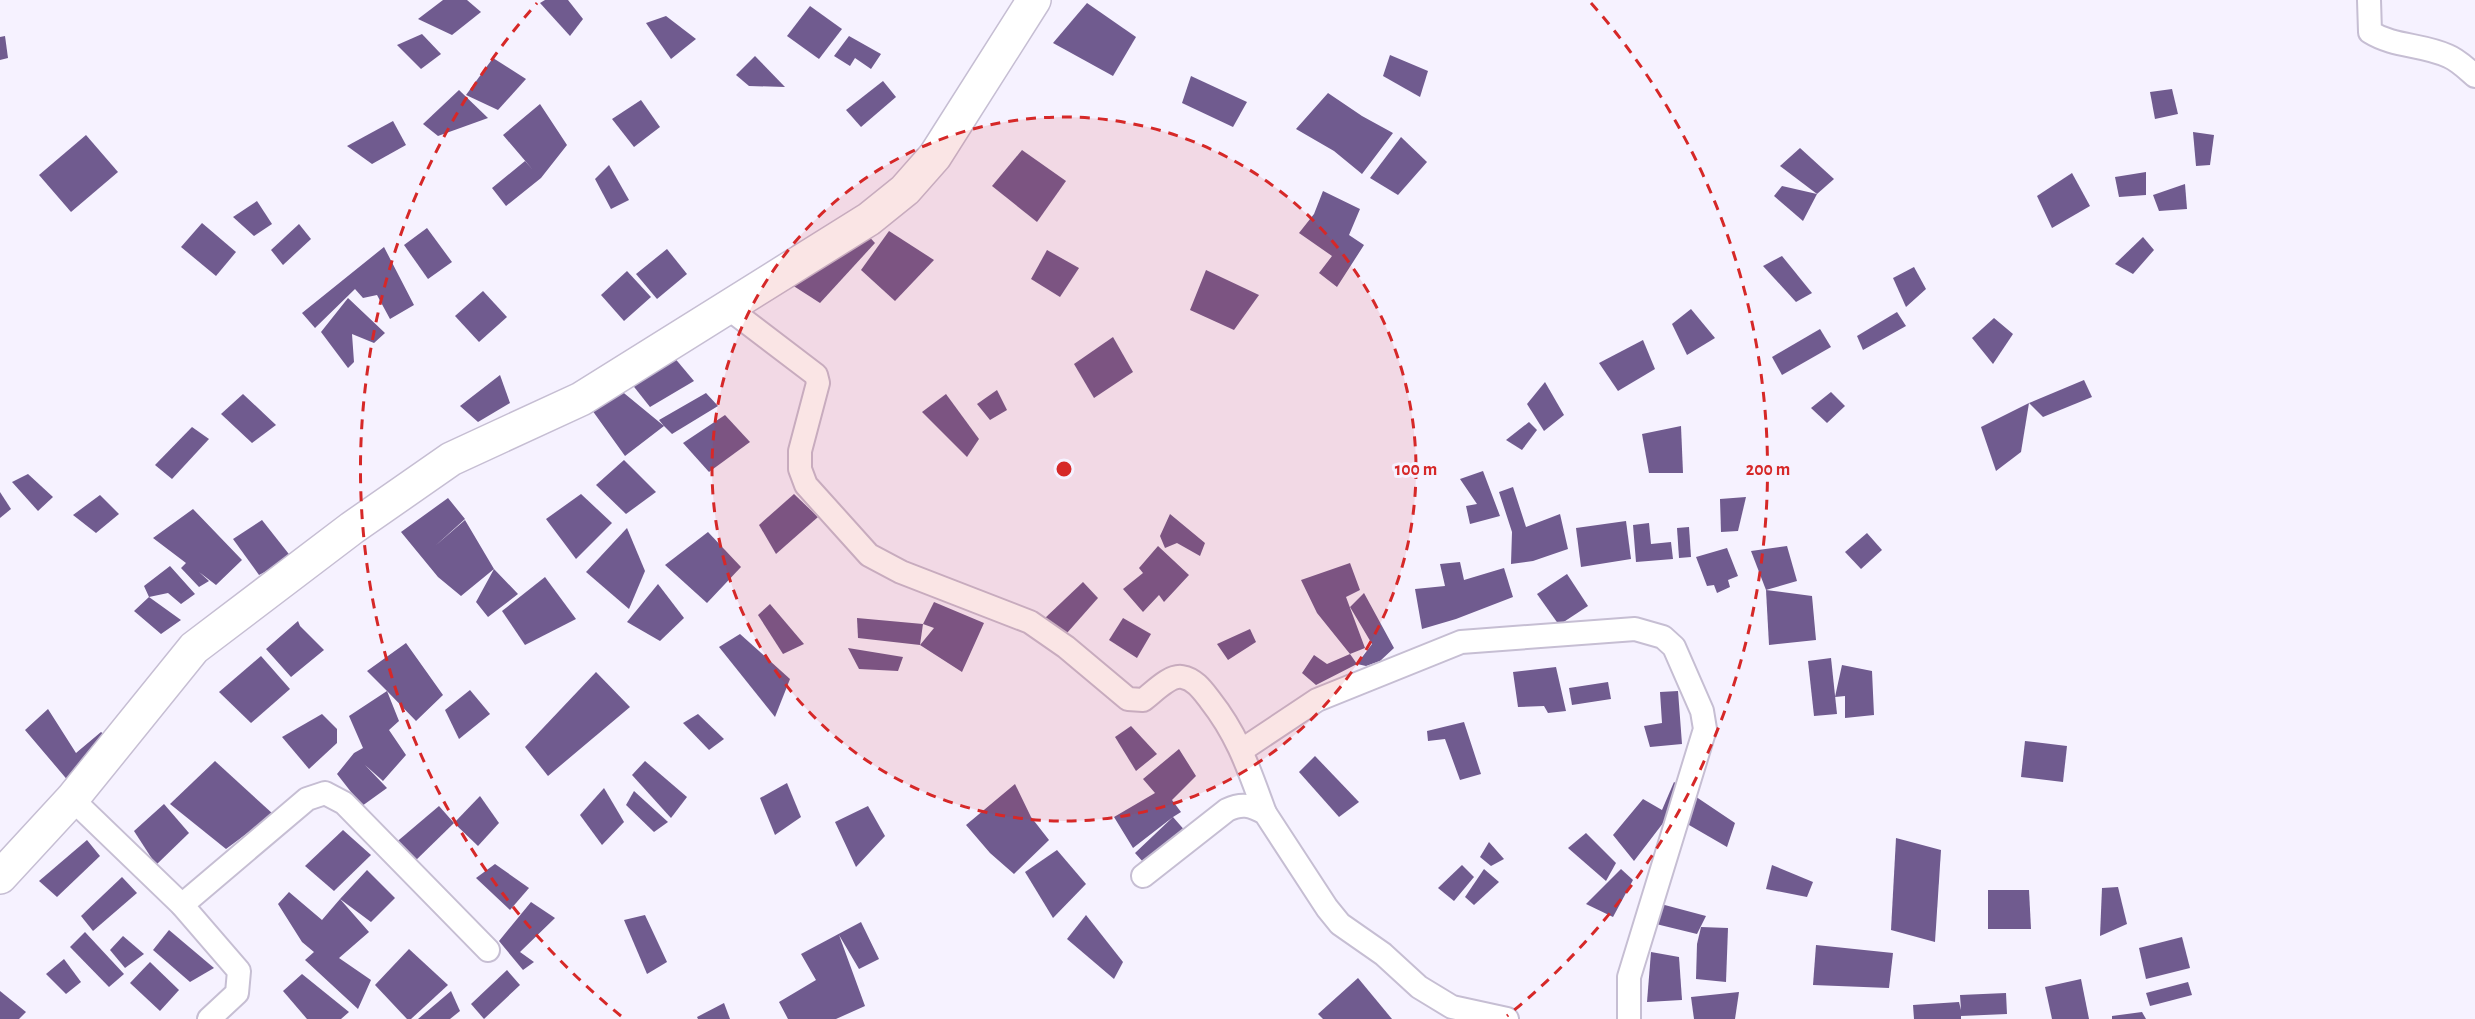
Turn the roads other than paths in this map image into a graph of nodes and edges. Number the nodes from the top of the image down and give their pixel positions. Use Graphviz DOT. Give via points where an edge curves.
graph roads {
  1 [pos="1034,0"];
  2 [pos="2369,0"];
  3 [pos="2475,75"];
  4 [pos="728,308"];
  5 [pos="1242,750"];
  6 [pos="72,799"];
  7 [pos="1265,813"];
  8 [pos="1143,876"];
  9 [pos="0,877"];
  10 [pos="182,905"];
  11 [pos="488,950"];
  12 [pos="209,1019"];
  13 [pos="1507,1019"];
  14 [pos="1629,1019"];
  1 -- 4 [label="street" via="936,156 905,190 869,219"];
  2 -- 3 [label="street" via="2370,32 2385,41 2450,56"];
  4 -- 5 [label="street" via="816,375 818,383 800,451 800,469 806,485 869,555 901,572 1030,622 1128,699 1143,700 1174,678 1184,677 1199,686 1229,724"];
  4 -- 6 [label="street" via="581,399 451,459 352,528 194,648"];
  5 -- 7 [label="street"];
  5 -- 14 [label="street" via="1317,700 1461,642 1635,629 1663,637 1674,647 1702,711 1705,729 1629,977"];
  6 -- 9 [label="street"];
  6 -- 10 [label="street"];
  7 -- 8 [label="street" via="1239,804 1227,810"];
  7 -- 13 [label="street" via="1340,924 1383,954 1419,987 1452,1007"];
  10 -- 11 [label="street" via="307,799 324,793 344,803"];
  10 -- 12 [label="street" via="238,971 237,993"];
}
